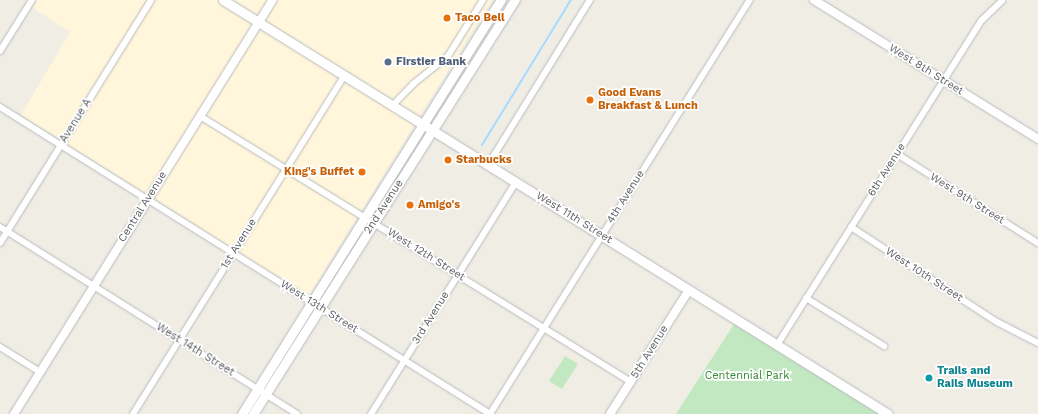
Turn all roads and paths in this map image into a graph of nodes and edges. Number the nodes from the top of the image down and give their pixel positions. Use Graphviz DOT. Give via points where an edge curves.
graph roads {
  1 [pos="32,0"];
  2 [pos="151,0"];
  3 [pos="223,0"];
  4 [pos="273,0"];
  5 [pos="484,0"];
  6 [pos="501,0"];
  7 [pos="515,0"];
  8 [pos="590,0"];
  9 [pos="750,0"];
  10 [pos="814,0"];
  11 [pos="1002,1"];
  12 [pos="259,21"];
  13 [pos="0,51"];
  14 [pos="345,75"];
  15 [pos="943,80"];
  16 [pos="393,105"];
  17 [pos="0,107"];
  18 [pos="200,116"];
  19 [pos="424,124"];
  20 [pos="433,130"];
  21 [pos="1038,139"];
  22 [pos="61,145"];
  23 [pos="897,154"];
  24 [pos="488,165"];
  25 [pos="286,169"];
  26 [pos="516,182"];
  27 [pos="148,199"];
  28 [pos="366,218"];
  29 [pos="374,223"];
  30 [pos="851,227"];
  31 [pos="0,228"];
  32 [pos="7,232"];
  33 [pos="602,235"];
  34 [pos="0,243"];
  35 [pos="1038,243"];
  36 [pos="234,253"];
  37 [pos="458,275"];
  38 [pos="93,286"];
  39 [pos="689,290"];
  40 [pos="806,298"];
  41 [pos="316,305"];
  42 [pos="544,328"];
  43 [pos="179,340"];
  44 [pos="777,344"];
  45 [pos="1038,344"];
  46 [pos="884,346"];
  47 [pos="0,347"];
  48 [pos="404,360"];
  49 [pos="40,372"];
  50 [pos="631,382"];
  51 [pos="262,392"];
  52 [pos="14,414"];
  53 [pos="133,414"];
  54 [pos="242,414"];
  55 [pos="253,414"];
  56 [pos="297,414"];
  57 [pos="370,414"];
  58 [pos="490,414"];
  59 [pos="610,414"];
  60 [pos="888,414"];
  1 -- 13 [label="street"];
  2 -- 22 [label="street, Avenue A"];
  3 -- 12 [label="main road, West 11th Street"];
  4 -- 12 [label="street, Central Avenue"];
  5 -- 16 [label="street" via="448,56 413,84"];
  6 -- 19 [label="main road, 2nd Avenue"];
  7 -- 20 [label="main road, 2nd Avenue"];
  8 -- 24 [label="street"];
  9 -- 33 [label="street, 4th Avenue"];
  10 -- 15 [label="street, West 8th Street"];
  11 -- 15 [label="street, 6th Avenue" via="982,20"];
  12 -- 14 [label="main road, West 11th Street"];
  12 -- 18 [label="street, Central Avenue"];
  14 -- 16 [label="main road, West 11th Street"];
  14 -- 25 [label="street, 1st Avenue"];
  15 -- 21 [label="street, West 8th Street"];
  15 -- 23 [label="street, 6th Avenue"];
  16 -- 19 [label="main road, West 11th Street"];
  17 -- 22 [label="street, West 13th Street"];
  18 -- 25 [label="street, West 12th Street"];
  18 -- 27 [label="street, Central Avenue"];
  19 -- 20 [label="main road, West 11th Street"];
  19 -- 28 [label="main road, 2nd Avenue"];
  20 -- 24 [label="main road, West 11th Street"];
  20 -- 29 [label="main road, 2nd Avenue"];
  22 -- 27 [label="street, West 13th Street"];
  22 -- 32 [label="street, Avenue A"];
  23 -- 30 [label="street, 6th Avenue"];
  23 -- 35 [label="street, West 9th Street"];
  24 -- 26 [label="main road, West 11th Street"];
  25 -- 28 [label="street, West 12th Street"];
  25 -- 36 [label="street, 1st Avenue"];
  26 -- 33 [label="main road, West 11th Street"];
  26 -- 37 [label="street, 3rd Avenue"];
  27 -- 36 [label="street, West 13th Street"];
  27 -- 38 [label="street, Central Avenue"];
  28 -- 29 [label="street, West 12th Street"];
  28 -- 41 [label="main road, 2nd Avenue"];
  29 -- 37 [label="street, West 12th Street"];
  29 -- 41 [label="main road, 2nd Avenue"];
  30 -- 40 [label="street, 6th Avenue"];
  30 -- 45 [label="street, West 10th Street" via="997,322"];
  31 -- 32 [label="street, West 14th Street"];
  32 -- 34 [label="street, Avenue A"];
  32 -- 38 [label="street, West 14th Street"];
  33 -- 39 [label="main road, West 11th Street"];
  33 -- 42 [label="street, 4th Avenue"];
  36 -- 41 [label="street, West 13th Street"];
  36 -- 43 [label="street, 1st Avenue"];
  37 -- 42 [label="street, West 12th Street"];
  37 -- 48 [label="street, 3rd Avenue"];
  38 -- 43 [label="street, West 14th Street"];
  38 -- 49 [label="street, Central Avenue"];
  39 -- 44 [label="main road, West 11th Street"];
  39 -- 50 [label="street, 5th Avenue"];
  40 -- 44 [label="street, 6th Avenue"];
  40 -- 46 [label="street"];
  41 -- 48 [label="street, West 13th Street"];
  41 -- 51 [label="main road, 2nd Avenue"];
  42 -- 50 [label="street, West 12th Street"];
  42 -- 58 [label="street, 4th Avenue"];
  43 -- 51 [label="street, West 14th Street"];
  43 -- 53 [label="street, 1st Avenue"];
  44 -- 60 [label="main road, West 11th Street"];
  47 -- 49 [label="street"];
  48 -- 57 [label="street, 3rd Avenue"];
  48 -- 58 [label="street, West 13th Street"];
  49 -- 52 [label="street, Central Avenue"];
  50 -- 59 [label="street, 5th Avenue"];
  51 -- 54 [label="main road, 2nd Avenue"];
  51 -- 55 [label="main road, 2nd Avenue"];
  51 -- 56 [label="street, West 14th Street"];
}
